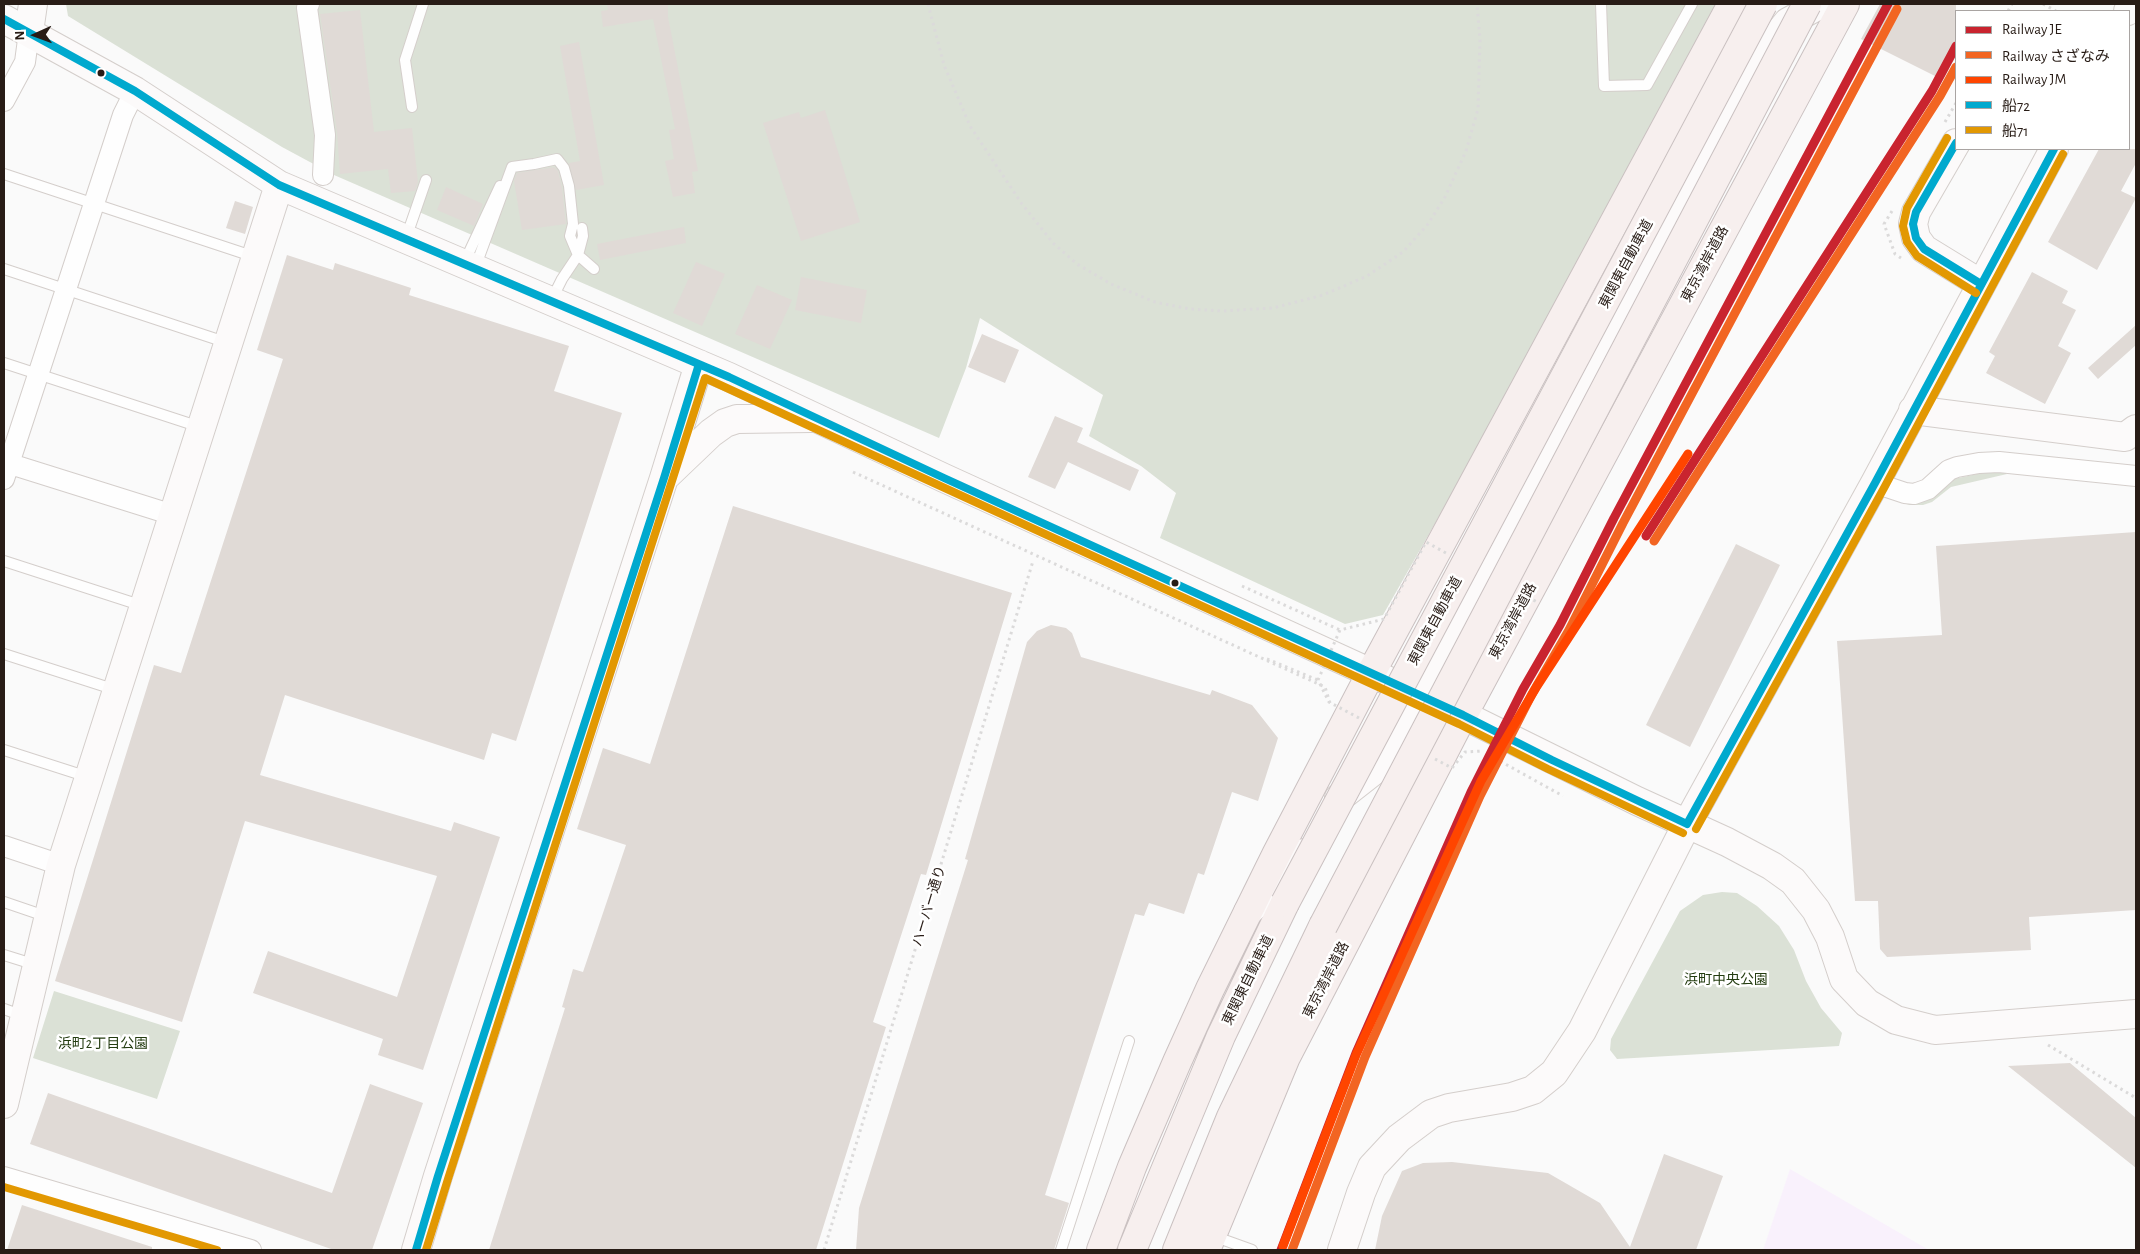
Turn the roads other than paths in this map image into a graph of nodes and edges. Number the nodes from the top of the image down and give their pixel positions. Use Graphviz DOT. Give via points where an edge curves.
graph roads {
  1 [pos="33,4"];
  2 [pos="309,4"];
  3 [pos="423,4"];
  4 [pos="1600,4"];
  5 [pos="1692,4"];
  6 [pos="1732,4"];
  7 [pos="1763,4"];
  8 [pos="1807,4"];
  9 [pos="1821,4"];
  10 [pos="1845,4"];
  11 [pos="4,19"];
  12 [pos="29,32"];
  13 [pos="135,91"];
  14 [pos="4,101"];
  15 [pos="412,108"];
  16 [pos="1955,145"];
  17 [pos="2053,150"];
  18 [pos="4,174"];
  19 [pos="505,174"];
  20 [pos="322,176"];
  21 [pos="426,180"];
  22 [pos="280,185"];
  23 [pos="93,204"];
  24 [pos="582,228"];
  25 [pos="406,239"];
  26 [pos="578,255"];
  27 [pos="256,257"];
  28 [pos="469,267"];
  29 [pos="4,268"];
  30 [pos="594,269"];
  31 [pos="1981,284"];
  32 [pos="66,289"];
  33 [pos="551,302"];
  34 [pos="229,343"];
  35 [pos="4,364"];
  36 [pos="699,364"];
  37 [pos="38,375"];
  38 [pos="1914,410"];
  39 [pos="818,418"];
  40 [pos="202,428"];
  41 [pos="2132,435"];
  42 [pos="5,468"];
  43 [pos="2136,476"];
  44 [pos="664,478"];
  45 [pos="1875,483"];
  46 [pos="173,516"];
  47 [pos="4,561"];
  48 [pos="144,606"];
  49 [pos="4,654"];
  50 [pos="1371,673"];
  51 [pos="117,690"];
  52 [pos="1418,695"];
  53 [pos="1462,715"];
  54 [pos="4,750"];
  55 [pos="89,778"];
  56 [pos="1687,824"];
  57 [pos="4,846"];
  58 [pos="61,864"];
  59 [pos="4,902"];
  60 [pos="1247,913"];
  61 [pos="48,917"];
  62 [pos="4,954"];
  63 [pos="36,965"];
  64 [pos="14,1012"];
  65 [pos="2136,1014"];
  66 [pos="1129,1041"];
  67 [pos="9,1060"];
  68 [pos="4,1104"];
  69 [pos="4,1177"];
  70 [pos="1209,1243"];
  71 [pos="251,1250"];
  72 [pos="416,1250"];
  73 [pos="1061,1250"];
  74 [pos="1101,1250"];
  75 [pos="1132,1250"];
  76 [pos="1177,1250"];
  77 [pos="1252,1250"];
  78 [pos="1342,1250"];
  1 -- 12 [label="street"];
  2 -- 20 [label="street" via="325,135"];
  3 -- 15 [label="lane" via="405,60"];
  4 -- 5 [label="lane" via="1604,86 1647,85"];
  6 -- 50 [label="highway"];
  7 -- 75 [label="highway, 東関東自動車道, bridge" via="1285,903 1221,1036"];
  8 -- 76 [label="highway, bridge" via="1323,926 1231,1117"];
  9 -- 52 [label="street" via="1788,22 1774,40"];
  10 -- 53 [label="highway, 東京湾岸道路"];
  11 -- 12 [label="street"];
  12 -- 13 [label="street"];
  12 -- 14 [label="street" via="25,62"];
  13 -- 22 [label="street"];
  13 -- 23 [label="street" via="123,115"];
  16 -- 31 [label="street" via="1916,212 1913,224 1916,238 1924,249"];
  17 -- 31 [label="street"];
  18 -- 23 [label="lane"];
  19 -- 28 [label="lane"];
  21 -- 25 [label="lane"];
  22 -- 25 [label="street"];
  22 -- 27 [label="street"];
  23 -- 27 [label="lane"];
  23 -- 32 [label="street"];
  24 -- 26 [label="lane"];
  25 -- 28 [label="street"];
  26 -- 28 [label="lane" via="570,236 573,224 567,175 557,159 512,167"];
  26 -- 30 [label="lane"];
  26 -- 33 [label="lane"];
  27 -- 34 [label="street"];
  28 -- 33 [label="street"];
  29 -- 32 [label="lane"];
  31 -- 38 [label="street"];
  32 -- 34 [label="lane"];
  32 -- 37 [label="street"];
  33 -- 36 [label="street"];
  34 -- 40 [label="street"];
  35 -- 37 [label="lane"];
  36 -- 39 [label="street"];
  36 -- 44 [label="street"];
  37 -- 40 [label="lane"];
  37 -- 42 [label="street"];
  38 -- 41 [label="street"];
  38 -- 45 [label="street"];
  39 -- 44 [label="street" via="737,419 711,433"];
  39 -- 50 [label="street"];
  40 -- 46 [label="street"];
  42 -- 46 [label="street"];
  43 -- 45 [label="street" via="1999,462 1949,470 1928,489 1914,494"];
  44 -- 72 [label="street"];
  45 -- 56 [label="street"];
  46 -- 48 [label="street"];
  47 -- 48 [label="lane"];
  48 -- 51 [label="street"];
  49 -- 51 [label="lane"];
  50 -- 52 [label="street"];
  50 -- 60 [label="highway"];
  51 -- 55 [label="street"];
  52 -- 53 [label="street"];
  52 -- 60 [label="street" via="1382,762 1329,807 1298,864"];
  53 -- 56 [label="street"];
  53 -- 70 [label="highway, 東京湾岸道路" via="1286,1058"];
  54 -- 55 [label="lane"];
  55 -- 58 [label="street"];
  56 -- 65 [label="street" via="1772,866 1794,881 1816,910 1844,979 1867,1003 1896,1020 1934,1030"];
  56 -- 78 [label="street" via="1582,1031 1554,1073 1533,1090 1449,1108 1431,1114 1410,1129 1372,1167"];
  57 -- 58 [label="street"];
  58 -- 61 [label="street"];
  59 -- 61 [label="lane"];
  60 -- 74 [label="highway" via="1206,997 1132,1167"];
  61 -- 63 [label="street"];
  62 -- 63 [label="lane"];
  63 -- 64 [label="street"];
  64 -- 67 [label="street"];
  66 -- 73 [label="lane"];
  67 -- 68 [label="street"];
  69 -- 71 [label="street"];
  70 -- 77 [label="lane"];
}
